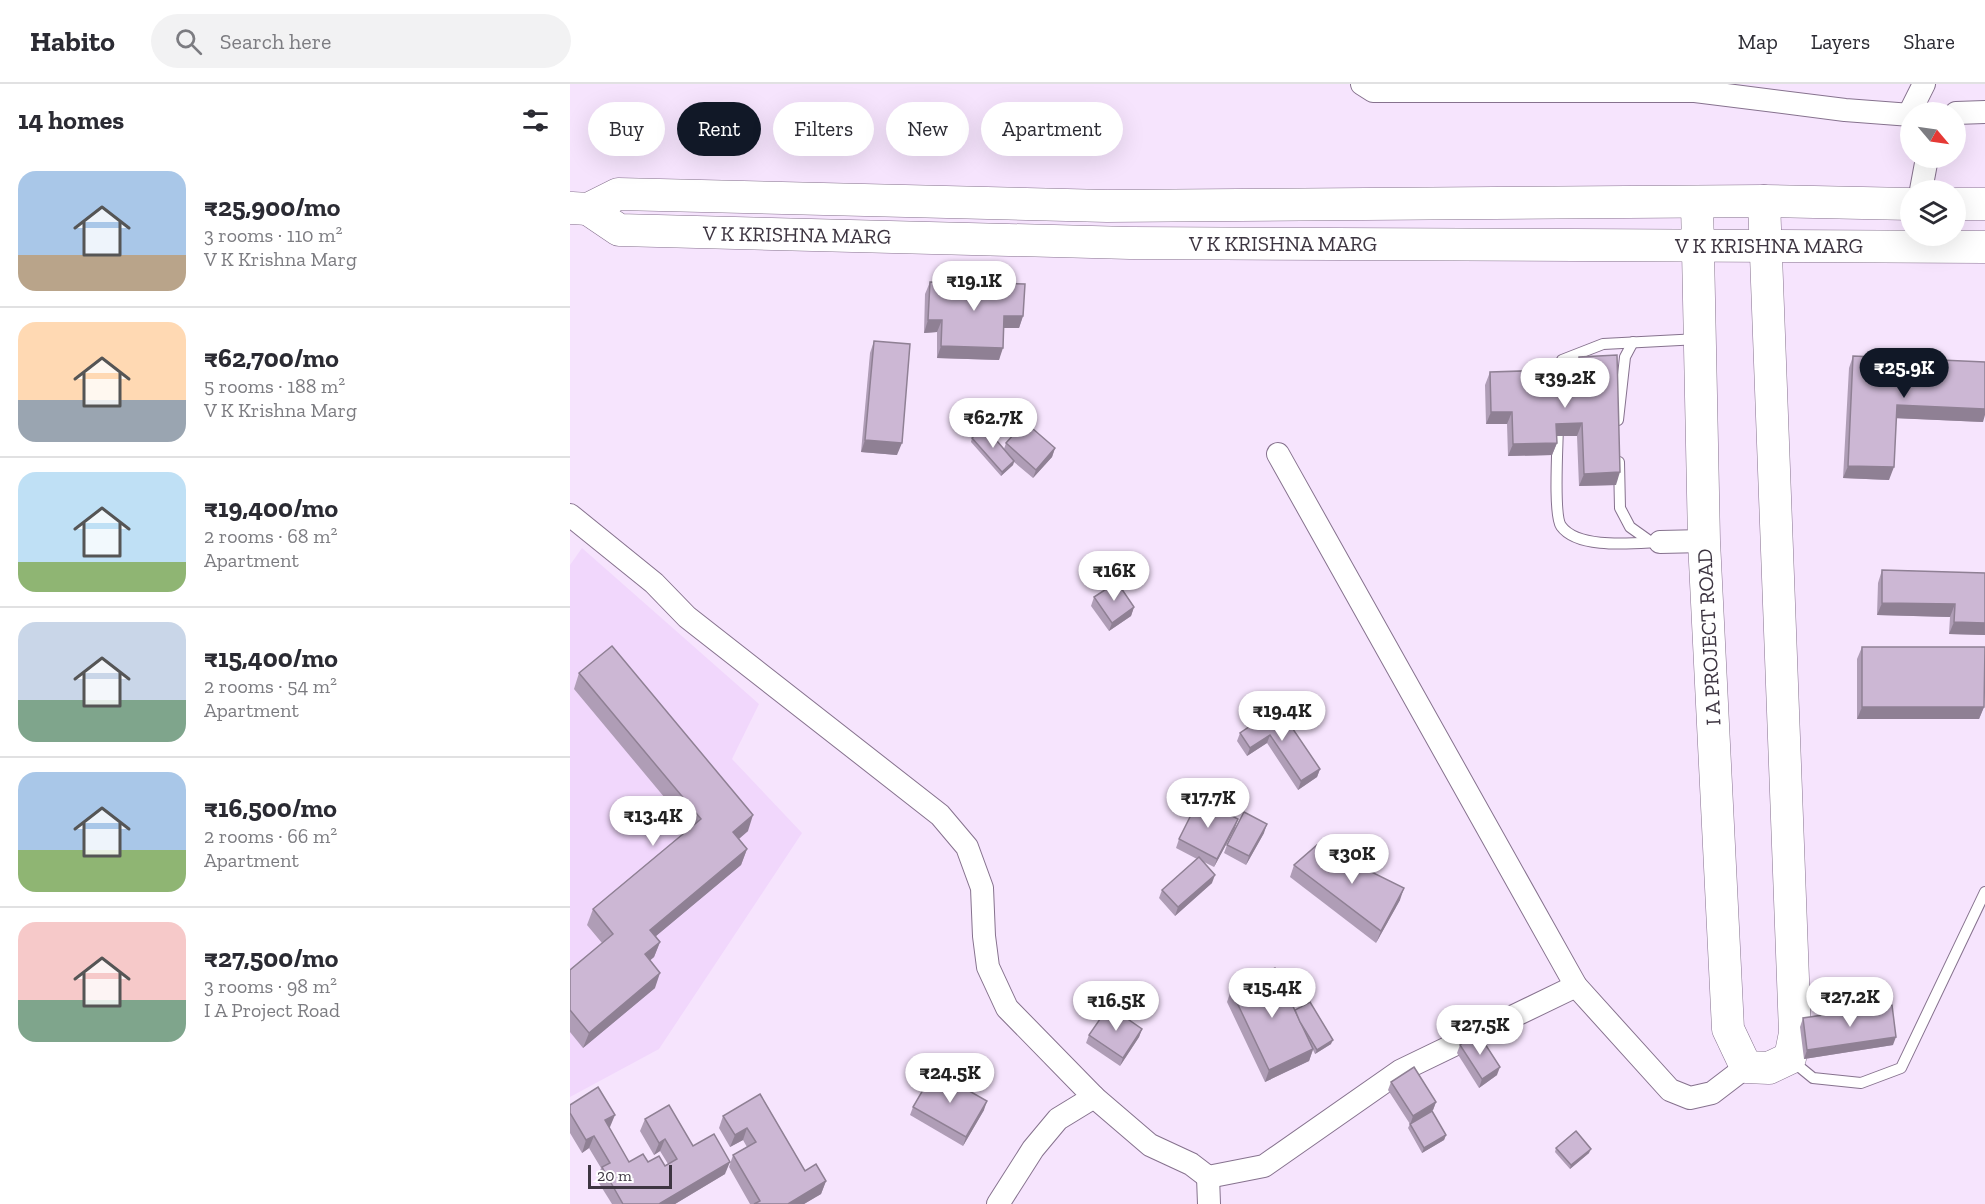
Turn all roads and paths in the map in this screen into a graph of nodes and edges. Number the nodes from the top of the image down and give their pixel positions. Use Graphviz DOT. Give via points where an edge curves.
graph roads {
  1 [pos="1362,84"];
  2 [pos="1924,84"];
  3 [pos="1610,87"];
  4 [pos="1696,87"];
  5 [pos="1916,102"];
  6 [pos="1985,112"];
  7 [pos="1966,113"];
  8 [pos="1900,115"];
  9 [pos="1764,201"];
  10 [pos="1697,202"];
  11 [pos="1900,204"];
  12 [pos="1966,204"];
  13 [pos="1985,204"];
  14 [pos="1127,206"];
  15 [pos="579,209"];
  16 [pos="1130,243"];
  17 [pos="1699,246"];
  18 [pos="1766,246"];
  19 [pos="1985,247"];
  20 [pos="1700,339"];
  21 [pos="1633,342"];
  22 [pos="1618,434"];
  23 [pos="1278,454"];
  24 [pos="1619,454"];
  25 [pos="570,515"];
  26 [pos="1704,541"];
  27 [pos="1655,542"];
  28 [pos="1985,892"];
  29 [pos="1576,986"];
  30 [pos="1790,1058"];
  31 [pos="1746,1067"];
  32 [pos="1094,1096"];
  33 [pos="1208,1177"];
  34 [pos="998,1204"];
  35 [pos="1209,1204"];
  1 -- 3 [label="street" via="1373,92"];
  2 -- 5 [label="street"];
  3 -- 4 [label="street"];
  4 -- 8 [label="street"];
  6 -- 7 [label="street"];
  9 -- 10 [label="street, V K KRISHNA MARG"];
  9 -- 11 [label="street, V K KRISHNA MARG"];
  9 -- 18 [label="street"];
  10 -- 14 [label="street, V K KRISHNA MARG"];
  10 -- 17 [label="street, I A PROJECT ROAD"];
  12 -- 13 [label="street"];
  14 -- 15 [label="street, V K KRISHNA MARG" via="618,194"];
  14 -- 16 [label="street"];
  15 -- 16 [label="street, V K KRISHNA MARG" via="619,230"];
  16 -- 17 [label="street, V K KRISHNA MARG"];
  17 -- 18 [label="street, V K KRISHNA MARG"];
  17 -- 20 [label="street, I A PROJECT ROAD"];
  18 -- 19 [label="street, V K KRISHNA MARG"];
  18 -- 30 [label="street" via="1795,1033"];
  20 -- 21 [label="lane"];
  20 -- 26 [label="street, I A PROJECT ROAD"];
  21 -- 22 [label="lane" via="1625,357"];
  21 -- 27 [label="lane" via="1603,344 1562,360 1558,386 1560,525 1571,536 1582,539"];
  23 -- 29 [label="street"];
  24 -- 27 [label="lane" via="1620,508 1630,527"];
  25 -- 32 [label="street" via="654,583 687,617 940,815 968,847 982,888 988,967 1007,1008"];
  26 -- 27 [label="street"];
  26 -- 31 [label="street, I A PROJECT ROAD" via="1728,1029"];
  28 -- 30 [label="lane" via="1901,1068 1861,1083 1813,1078"];
  29 -- 31 [label="street" via="1670,1090 1689,1098 1712,1093"];
  29 -- 33 [label="street" via="1400,1071 1264,1166"];
  30 -- 31 [label="street" via="1769,1068"];
  32 -- 33 [label="street" via="1150,1145 1191,1164"];
  32 -- 34 [label="street" via="1058,1119 1033,1149"];
  33 -- 35 [label="street"];
}
